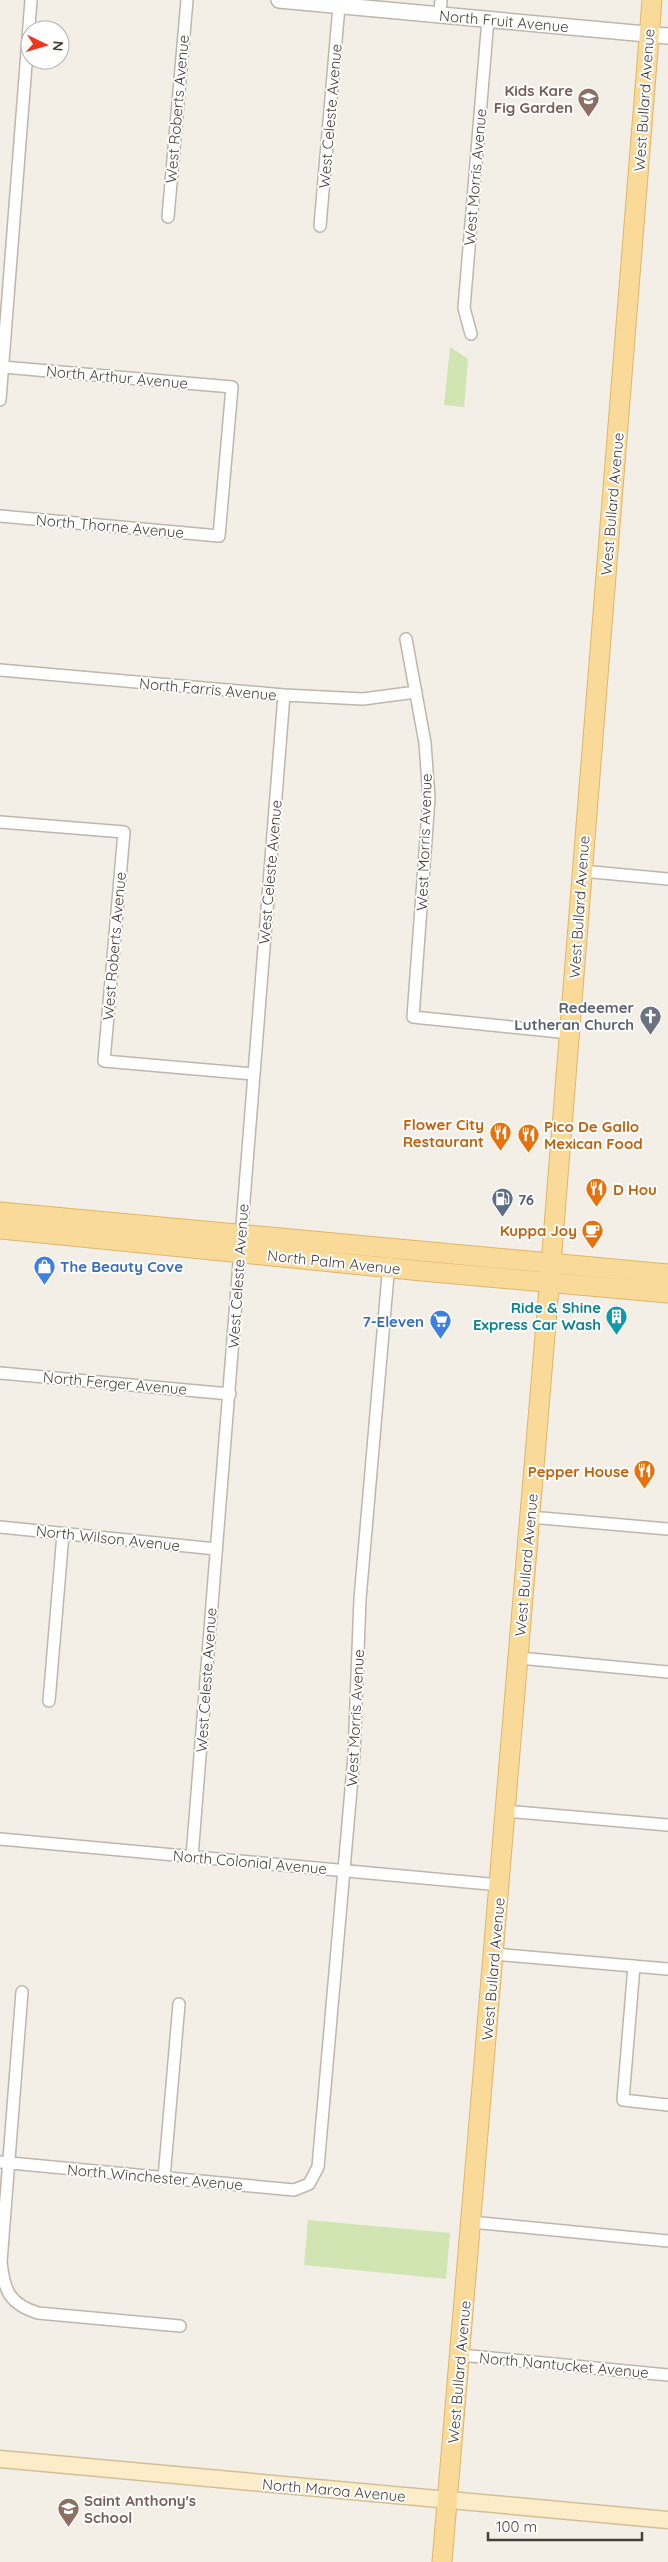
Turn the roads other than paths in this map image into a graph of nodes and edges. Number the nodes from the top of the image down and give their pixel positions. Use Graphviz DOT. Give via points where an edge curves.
graph roads {
  1 [pos="31,0"];
  2 [pos="187,0"];
  3 [pos="279,0"];
  4 [pos="652,0"];
  5 [pos="339,6"];
  6 [pos="441,7"];
  7 [pos="488,19"];
  8 [pos="649,34"];
  9 [pos="668,36"];
  10 [pos="168,217"];
  11 [pos="320,226"];
  12 [pos="471,334"];
  13 [pos="3,367"];
  14 [pos="0,400"];
  15 [pos="0,516"];
  16 [pos="219,536"];
  17 [pos="406,639"];
  18 [pos="0,670"];
  19 [pos="416,692"];
  20 [pos="284,695"];
  21 [pos="0,822"];
  22 [pos="582,871"];
  23 [pos="668,879"];
  24 [pos="570,1033"];
  25 [pos="253,1074"];
  26 [pos="0,1212"];
  27 [pos="0,1229"];
  28 [pos="241,1234"];
  29 [pos="241,1253"];
  30 [pos="390,1258"];
  31 [pos="551,1264"];
  32 [pos="668,1274"];
  33 [pos="550,1283"];
  34 [pos="668,1293"];
  35 [pos="0,1373"];
  36 [pos="230,1394"];
  37 [pos="530,1517"];
  38 [pos="0,1527"];
  39 [pos="668,1529"];
  40 [pos="63,1534"];
  41 [pos="216,1549"];
  42 [pos="518,1658"];
  43 [pos="668,1672"];
  44 [pos="49,1701"];
  45 [pos="506,1811"];
  46 [pos="668,1825"];
  47 [pos="0,1839"];
  48 [pos="192,1857"];
  49 [pos="344,1870"];
  50 [pos="500,1885"];
  51 [pos="494,1954"];
  52 [pos="634,1966"];
  53 [pos="668,1969"];
  54 [pos="22,1992"];
  55 [pos="179,2004"];
  56 [pos="668,2105"];
  57 [pos="5,2163"];
  58 [pos="164,2178"];
  59 [pos="309,2184"];
  60 [pos="471,2222"];
  61 [pos="668,2241"];
  62 [pos="180,2326"];
  63 [pos="460,2355"];
  64 [pos="668,2375"];
  65 [pos="0,2459"];
  66 [pos="448,2500"];
  67 [pos="668,2520"];
  68 [pos="442,2562"];
  1 -- 13 [label="street"];
  2 -- 10 [label="street, West Roberts Avenue"];
  3 -- 5 [label="street, North Fruit Avenue"];
  4 -- 8 [label="main road, West Bullard Avenue"];
  5 -- 6 [label="street, North Fruit Avenue"];
  5 -- 11 [label="street, West Celeste Avenue"];
  6 -- 7 [label="street, North Fruit Avenue"];
  7 -- 8 [label="street, North Fruit Avenue"];
  7 -- 12 [label="street, West Morris Avenue" via="464,308"];
  8 -- 9 [label="street, North Fruit Avenue"];
  8 -- 22 [label="main road, West Bullard Avenue"];
  13 -- 14 [label="street"];
  13 -- 16 [label="street, North Arthur Avenue" via="232,387"];
  15 -- 16 [label="street, North Thorne Avenue"];
  17 -- 19 [label="street, West Morris Avenue"];
  18 -- 20 [label="street, North Farris Avenue"];
  19 -- 20 [label="street, North Farris Avenue" via="364,699"];
  19 -- 24 [label="street, West Morris Avenue" via="425,743 429,798 413,1017"];
  20 -- 25 [label="street, West Celeste Avenue"];
  21 -- 25 [label="street, West Roberts Avenue" via="124,832 104,1061"];
  22 -- 23 [label="street"];
  22 -- 24 [label="main road, West Bullard Avenue"];
  24 -- 31 [label="main road, West Bullard Avenue"];
  25 -- 28 [label="street, West Celeste Avenue"];
  26 -- 28 [label="main road, North Palm Avenue"];
  27 -- 29 [label="main road, North Palm Avenue"];
  28 -- 29 [label="street, West Celeste Avenue"];
  28 -- 30 [label="main road, North Palm Avenue"];
  29 -- 30 [label="main road, North Palm Avenue"];
  29 -- 36 [label="street, West Celeste Avenue"];
  30 -- 31 [label="main road, North Palm Avenue"];
  30 -- 33 [label="main road, North Palm Avenue"];
  30 -- 49 [label="street, West Morris Avenue" via="360,1599 354,1755"];
  31 -- 32 [label="main road, North Palm Avenue"];
  31 -- 33 [label="main road, West Bullard Avenue"];
  33 -- 34 [label="main road, North Palm Avenue"];
  33 -- 37 [label="main road, West Bullard Avenue"];
  35 -- 36 [label="street, North Ferger Avenue"];
  36 -- 41 [label="street, West Celeste Avenue"];
  37 -- 39 [label="street"];
  37 -- 42 [label="main road, West Bullard Avenue"];
  38 -- 40 [label="street, North Wilson Avenue"];
  40 -- 41 [label="street, North Wilson Avenue"];
  40 -- 44 [label="street"];
  41 -- 48 [label="street, West Celeste Avenue"];
  42 -- 43 [label="street"];
  42 -- 45 [label="main road, West Bullard Avenue"];
  45 -- 46 [label="street"];
  45 -- 50 [label="main road, West Bullard Avenue"];
  47 -- 48 [label="street, North Colonial Avenue"];
  48 -- 49 [label="street, North Colonial Avenue"];
  49 -- 50 [label="street, North Colonial Avenue"];
  49 -- 59 [label="street, West Morris Avenue" via="318,2167"];
  50 -- 51 [label="main road, West Bullard Avenue"];
  51 -- 52 [label="street"];
  51 -- 60 [label="main road, West Bullard Avenue"];
  52 -- 53 [label="street"];
  52 -- 56 [label="street" via="623,2100"];
  54 -- 57 [label="street"];
  55 -- 58 [label="street"];
  57 -- 58 [label="street, North Winchester Avenue"];
  57 -- 62 [label="street" via="1,2262 3,2283 13,2301 38,2313"];
  58 -- 59 [label="street, North Winchester Avenue" via="294,2190"];
  60 -- 61 [label="street"];
  60 -- 63 [label="main road, West Bullard Avenue"];
  63 -- 64 [label="street, North Nantucket Avenue"];
  63 -- 66 [label="main road, West Bullard Avenue"];
  65 -- 66 [label="main road, North Maroa Avenue"];
  66 -- 67 [label="main road, North Maroa Avenue"];
  66 -- 68 [label="main road, West Bullard Avenue"];
}
